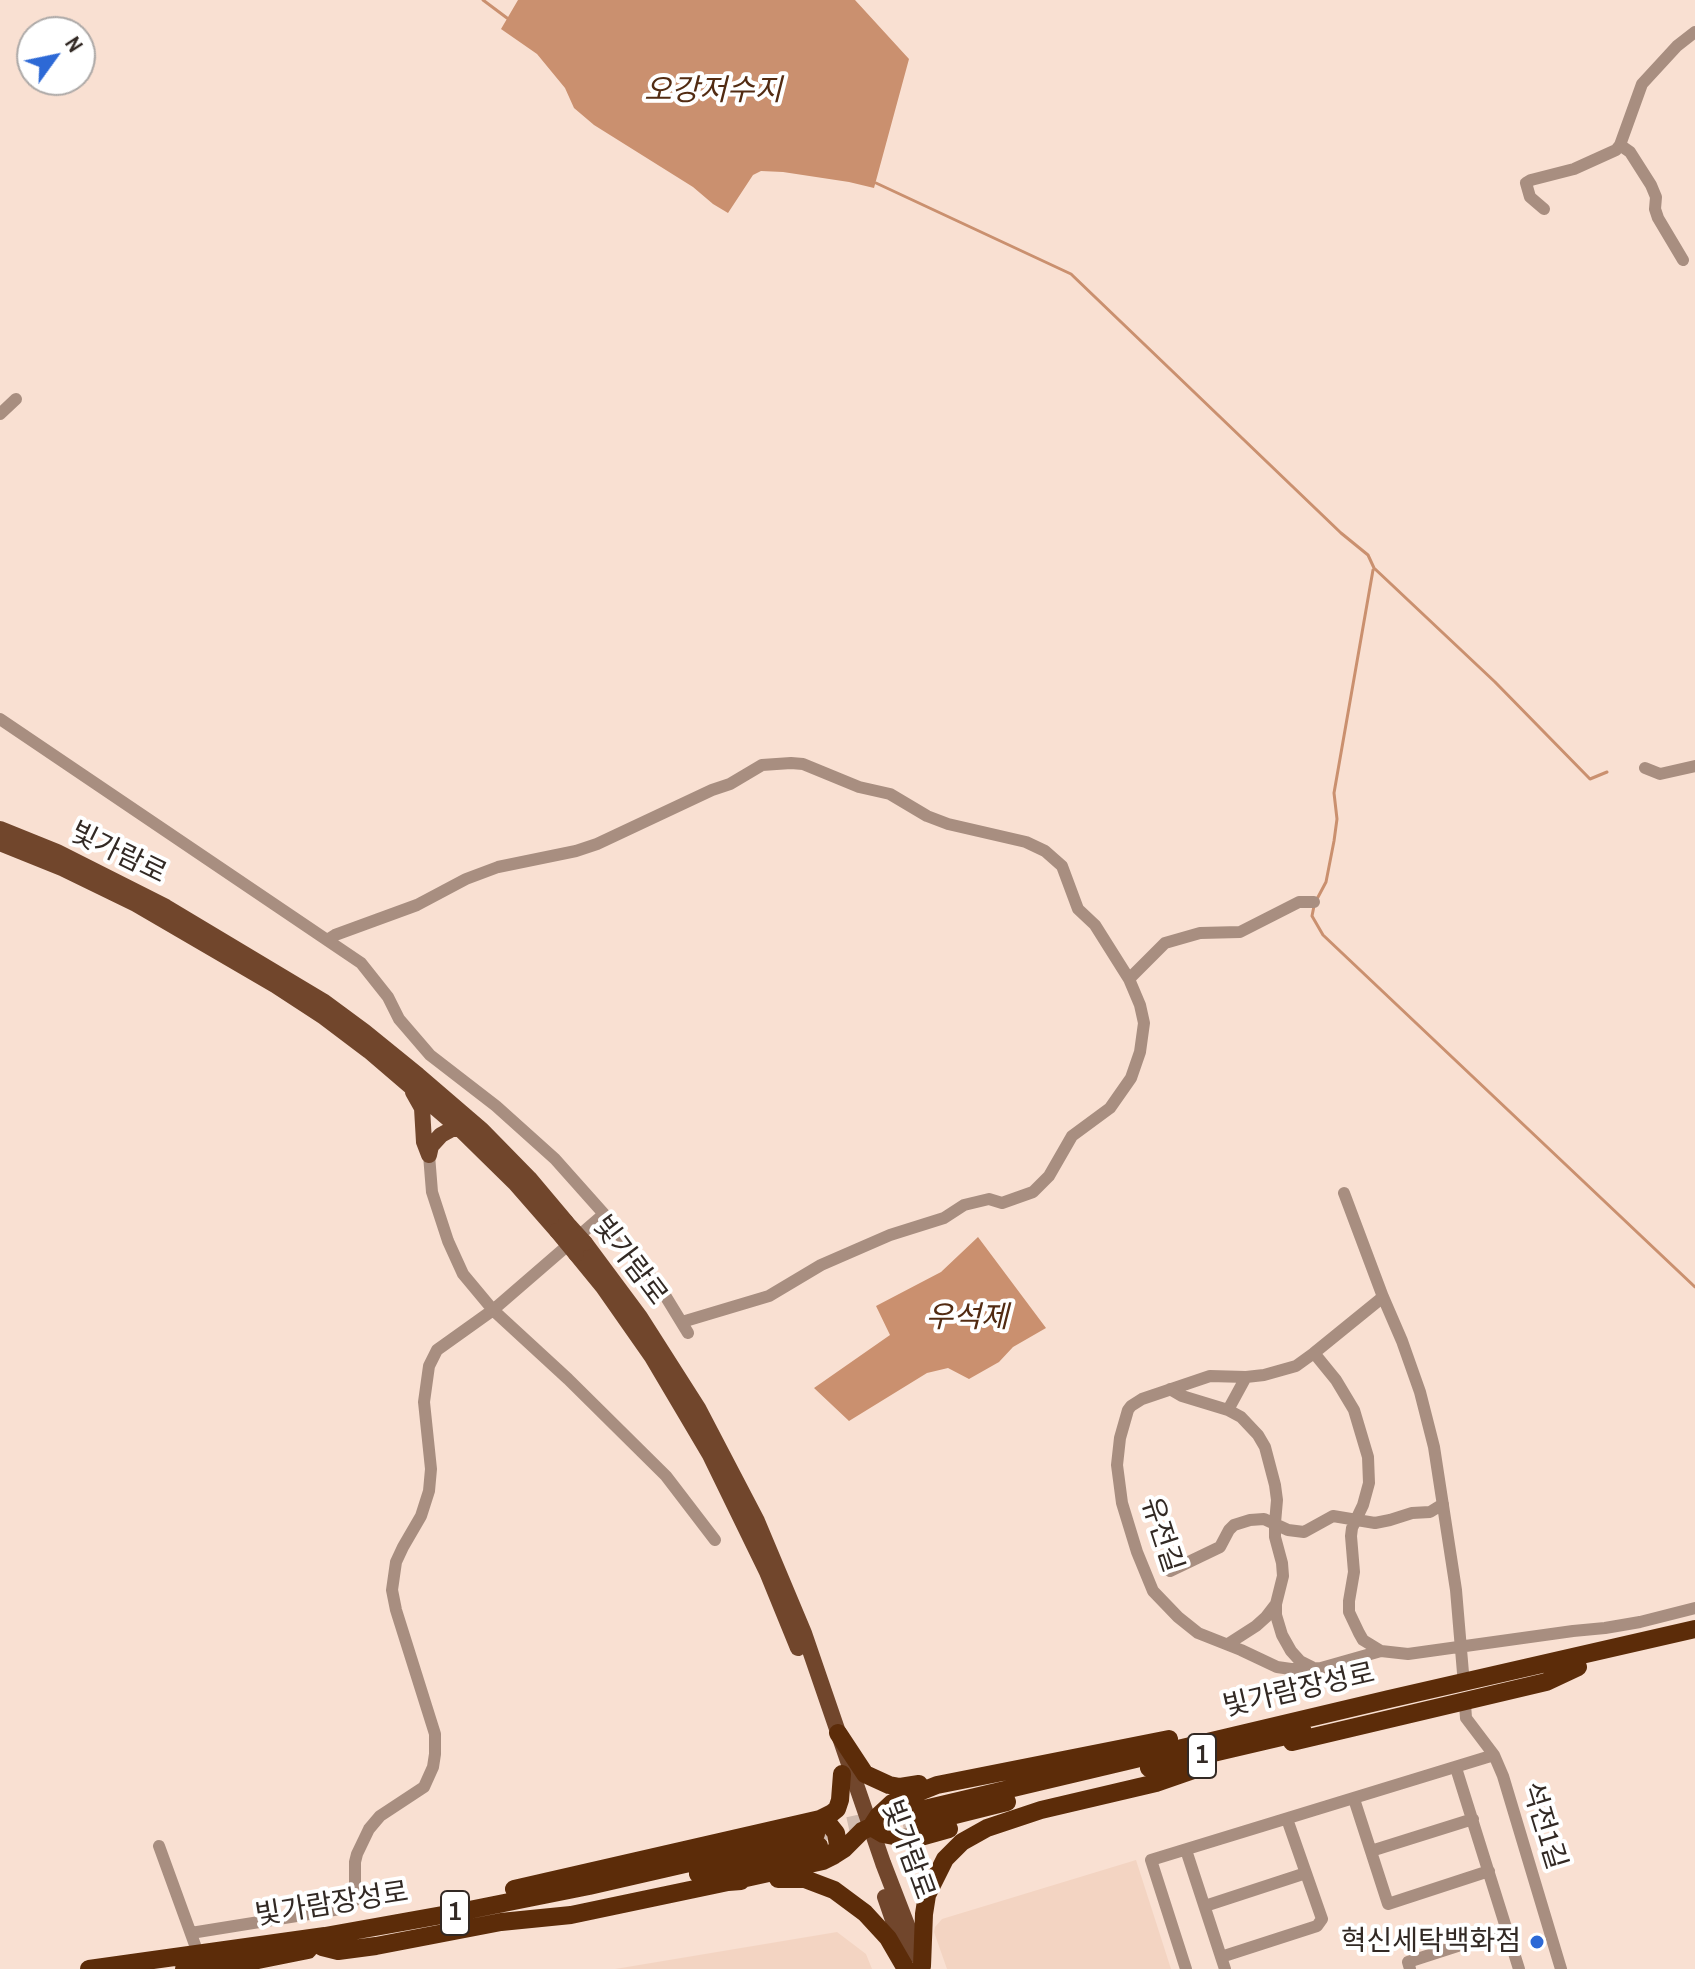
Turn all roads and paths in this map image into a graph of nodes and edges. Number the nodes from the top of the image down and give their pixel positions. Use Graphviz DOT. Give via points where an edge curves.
graph roads {
  1 [pos="1695,32"];
  2 [pos="1620,145"];
  3 [pos="1544,209"];
  4 [pos="1683,260"];
  5 [pos="16,399"];
  6 [pos="0,414"];
  7 [pos="0,719"];
  8 [pos="1695,766"];
  9 [pos="1645,768"];
  10 [pos="0,829"];
  11 [pos="0,843"];
  12 [pos="1314,902"];
  13 [pos="327,940"];
  14 [pos="1129,979"];
  15 [pos="411,1088"];
  16 [pos="460,1129"];
  17 [pos="429,1155"];
  18 [pos="1344,1193"];
  19 [pos="604,1214"];
  20 [pos="562,1226"];
  21 [pos="581,1249"];
  22 [pos="1383,1297"];
  23 [pos="493,1310"];
  24 [pos="1314,1353"];
  25 [pos="1246,1377"];
  26 [pos="1170,1389"];
  27 [pos="1228,1410"];
  28 [pos="1443,1504"];
  29 [pos="1356,1520"];
  30 [pos="1275,1523"];
  31 [pos="715,1540"];
  32 [pos="1170,1571"];
  33 [pos="1276,1604"];
  34 [pos="1695,1608"];
  35 [pos="1695,1629"];
  36 [pos="1695,1640"];
  37 [pos="1228,1644"];
  38 [pos="1461,1647"];
  39 [pos="1381,1651"];
  40 [pos="1312,1667"];
  41 [pos="1578,1667"];
  42 [pos="1463,1673"];
  43 [pos="1389,1699"];
  44 [pos="1465,1704"];
  45 [pos="838,1733"];
  46 [pos="1494,1755"];
  47 [pos="1456,1768"];
  48 [pos="842,1774"];
  49 [pos="937,1785"];
  50 [pos="902,1798"];
  51 [pos="1354,1799"];
  52 [pos="1041,1810"];
  53 [pos="1287,1819"];
  54 [pos="1473,1819"];
  55 [pos="867,1829"];
  56 [pos="904,1838"];
  57 [pos="822,1839"];
  58 [pos="159,1846"];
  59 [pos="1186,1850"];
  60 [pos="1371,1851"];
  61 [pos="1489,1871"];
  62 [pos="1306,1873"];
  63 [pos="728,1882"];
  64 [pos="1205,1906"];
  65 [pos="1507,1930"];
  66 [pos="322,1947"];
  67 [pos="1223,1963"];
  68 [pos="915,1968"];
  69 [pos="89,1969"];
  70 [pos="184,1969"];
  71 [pos="1186,1969"];
  72 [pos="1410,1969"];
  73 [pos="1519,1969"];
  74 [pos="1561,1969"];
  1 -- 2 [label="street" via="1642,84"];
  2 -- 3 [label="street" via="1574,169 1528,182 1528,192"];
  2 -- 4 [label="street" via="1651,185 1658,218"];
  5 -- 6 [label="street"];
  7 -- 13 [label="street"];
  8 -- 9 [label="street" via="1660,774"];
  10 -- 20 [label="main road, 빛가람로" via="139,892 323,1001 482,1130 529,1178"];
  11 -- 15 [label="main road, 빛가람로" via="136,904 275,985 358,1042"];
  12 -- 14 [label="street" via="1299,902 1240,932 1200,933 1165,943"];
  13 -- 14 [label="street" via="498,867 597,844 762,765 791,763 890,794 948,824 1045,851 1062,866 1078,909 1095,925"];
  13 -- 19 [label="street" via="361,963 430,1055 555,1159"];
  14 -- 19 [label="street" via="1144,1023 1131,1078 1110,1108 1072,1136 1033,1192 1002,1203 989,1199 964,1205 944,1218 821,1265 769,1296 685,1327"];
  15 -- 16 [label="main road, 빛가람로"];
  15 -- 17 [label="main road" via="422,1108"];
  16 -- 17 [label="main road" via="441,1135"];
  16 -- 20 [label="main road, 빛가람로"];
  17 -- 23 [label="street" via="432,1192 448,1241 463,1274"];
  18 -- 22 [label="street"];
  19 -- 23 [label="street"];
  20 -- 21 [label="main road, 빛가람로, bridge"];
  21 -- 45 [label="main road, 빛가람로" via="640,1317 728,1463 785,1585"];
  21 -- 48 [label="main road, 빛가람로" via="652,1357 742,1517 797,1644"];
  22 -- 24 [label="street, 유전길"];
  22 -- 28 [label="street" via="1420,1392"];
  23 -- 31 [label="street" via="666,1476"];
  23 -- 58 [label="street" via="437,1350 426,1381 429,1491 396,1562 392,1590 435,1734 435,1754 424,1787 369,1829 355,1862 355,1900 349,1906 193,1939"];
  24 -- 25 [label="street, 유전길" via="1285,1370"];
  24 -- 29 [label="street" via="1354,1410 1368,1457 1369,1483"];
  25 -- 26 [label="street, 유전길" via="1210,1376"];
  25 -- 27 [label="street"];
  26 -- 27 [label="street"];
  26 -- 37 [label="street, 유전길" via="1134,1403 1125,1416 1117,1465 1122,1503 1153,1591 1198,1633"];
  27 -- 30 [label="street" via="1241,1417 1265,1447 1277,1500"];
  28 -- 29 [label="street" via="1382,1522"];
  28 -- 38 [label="street"];
  29 -- 30 [label="street" via="1333,1516 1297,1532"];
  29 -- 39 [label="street" via="1349,1612 1363,1640"];
  30 -- 32 [label="street" via="1238,1523 1220,1547"];
  30 -- 33 [label="street" via="1283,1576"];
  33 -- 37 [label="street" via="1256,1626"];
  33 -- 40 [label="street" via="1286,1643"];
  34 -- 38 [label="street, 유전길" via="1625,1625"];
  35 -- 43 [label="highway, 빛가람장성로 / 1"];
  36 -- 41 [label="highway, 빛가람장성로 / 1"];
  37 -- 40 [label="street, 유전길" via="1277,1667"];
  38 -- 39 [label="street, 유전길" via="1408,1654"];
  38 -- 42 [label="street"];
  39 -- 40 [label="street, 유전길"];
  41 -- 43 [label="highway, 빛가람장성로 / 1" via="918,1818"];
  41 -- 52 [label="highway" via="1546,1682"];
  43 -- 49 [label="highway" via="1362,1699 1245,1727"];
  44 -- 46 [label="street, 석전1길" via="1466,1718"];
  45 -- 49 [label="highway" via="865,1774 900,1787"];
  45 -- 55 [label="main road, 빛가람로"];
  46 -- 47 [label="street"];
  46 -- 74 [label="street, 석전1길"];
  47 -- 51 [label="street"];
  47 -- 54 [label="street"];
  48 -- 55 [label="main road, 빛가람로"];
  48 -- 57 [label="highway" via="837,1809"];
  49 -- 50 [label="highway"];
  50 -- 55 [label="highway"];
  50 -- 56 [label="highway" via="894,1821"];
  51 -- 53 [label="street"];
  51 -- 60 [label="street"];
  52 -- 56 [label="highway" via="990,1816"];
  52 -- 68 [label="highway" via="975,1833 945,1859 927,1895"];
  53 -- 59 [label="street"];
  53 -- 62 [label="street"];
  54 -- 60 [label="street"];
  54 -- 61 [label="street"];
  55 -- 56 [label="highway"];
  55 -- 57 [label="highway" via="837,1821"];
  55 -- 57 [label="highway" via="844,1849"];
  55 -- 68 [label="main road, 빛가람로"];
  57 -- 63 [label="highway" via="823,1861"];
  57 -- 66 [label="highway, 빛가람장성로 / 1" via="553,1905"];
  57 -- 69 [label="highway, 빛가람장성로" via="335,1926 291,1941"];
  59 -- 64 [label="street"];
  59 -- 71 [label="street" via="1151,1860"];
  60 -- 61 [label="street" via="1388,1904"];
  61 -- 65 [label="street"];
  62 -- 64 [label="street"];
  62 -- 67 [label="street" via="1322,1919 1317,1926"];
  63 -- 66 [label="highway" via="571,1915 338,1951"];
  63 -- 68 [label="highway" via="805,1879 834,1890 865,1913"];
  64 -- 67 [label="street"];
  65 -- 72 [label="street" via="1408,1962"];
  65 -- 73 [label="street"];
  66 -- 70 [label="highway, 빛가람장성로 / 1"];
}
